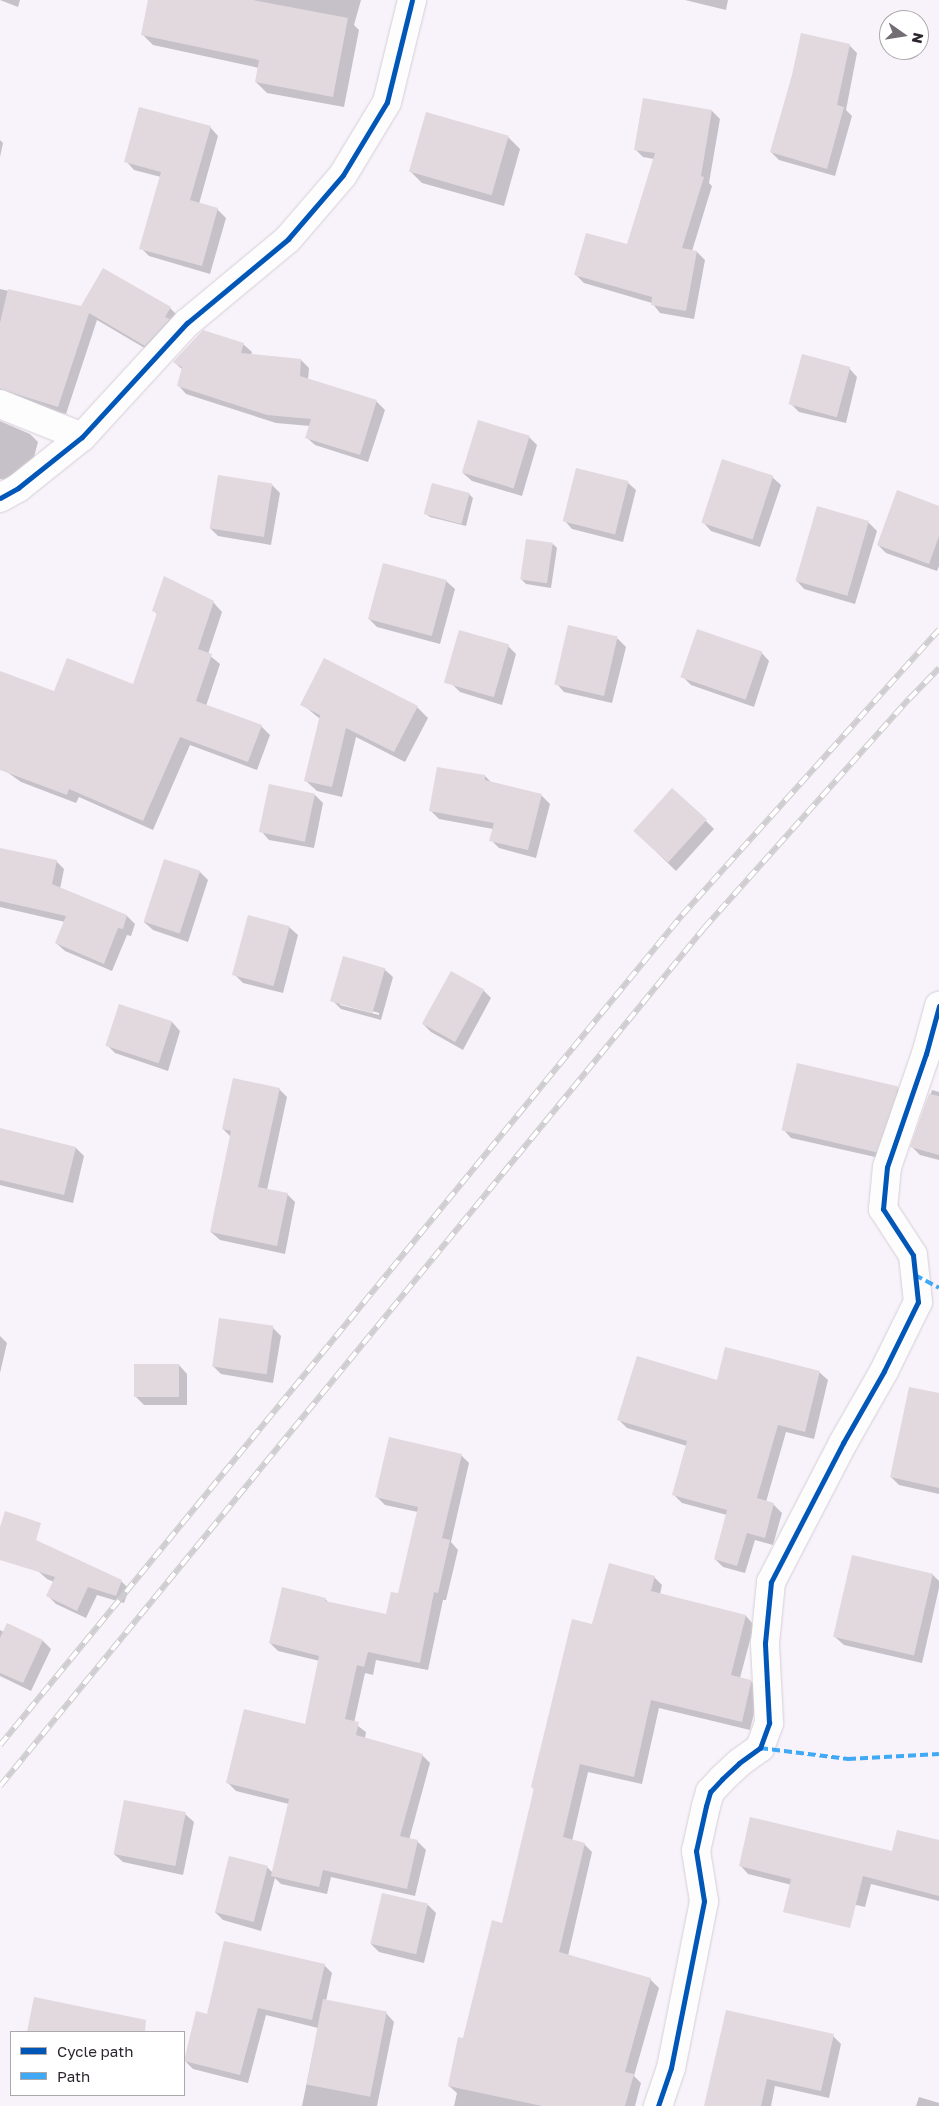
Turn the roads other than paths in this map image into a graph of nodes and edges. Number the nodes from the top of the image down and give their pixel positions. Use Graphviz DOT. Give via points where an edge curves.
graph roads {
  1 [pos="412,0"];
  2 [pos="0,404"];
  3 [pos="82,437"];
  4 [pos="0,498"];
  5 [pos="939,1006"];
  6 [pos="658,2106"];
  1 -- 3 [label="street" via="387,102 343,175 288,239 187,322"];
  2 -- 3 [label="street"];
  3 -- 4 [label="street" via="18,488"];
  5 -- 6 [label="street" via="887,1167 883,1209 913,1255 918,1302 771,1582 765,1643 769,1723 760,1748 739,1763 710,1792 696,1851 704,1901 671,2068"];
}
